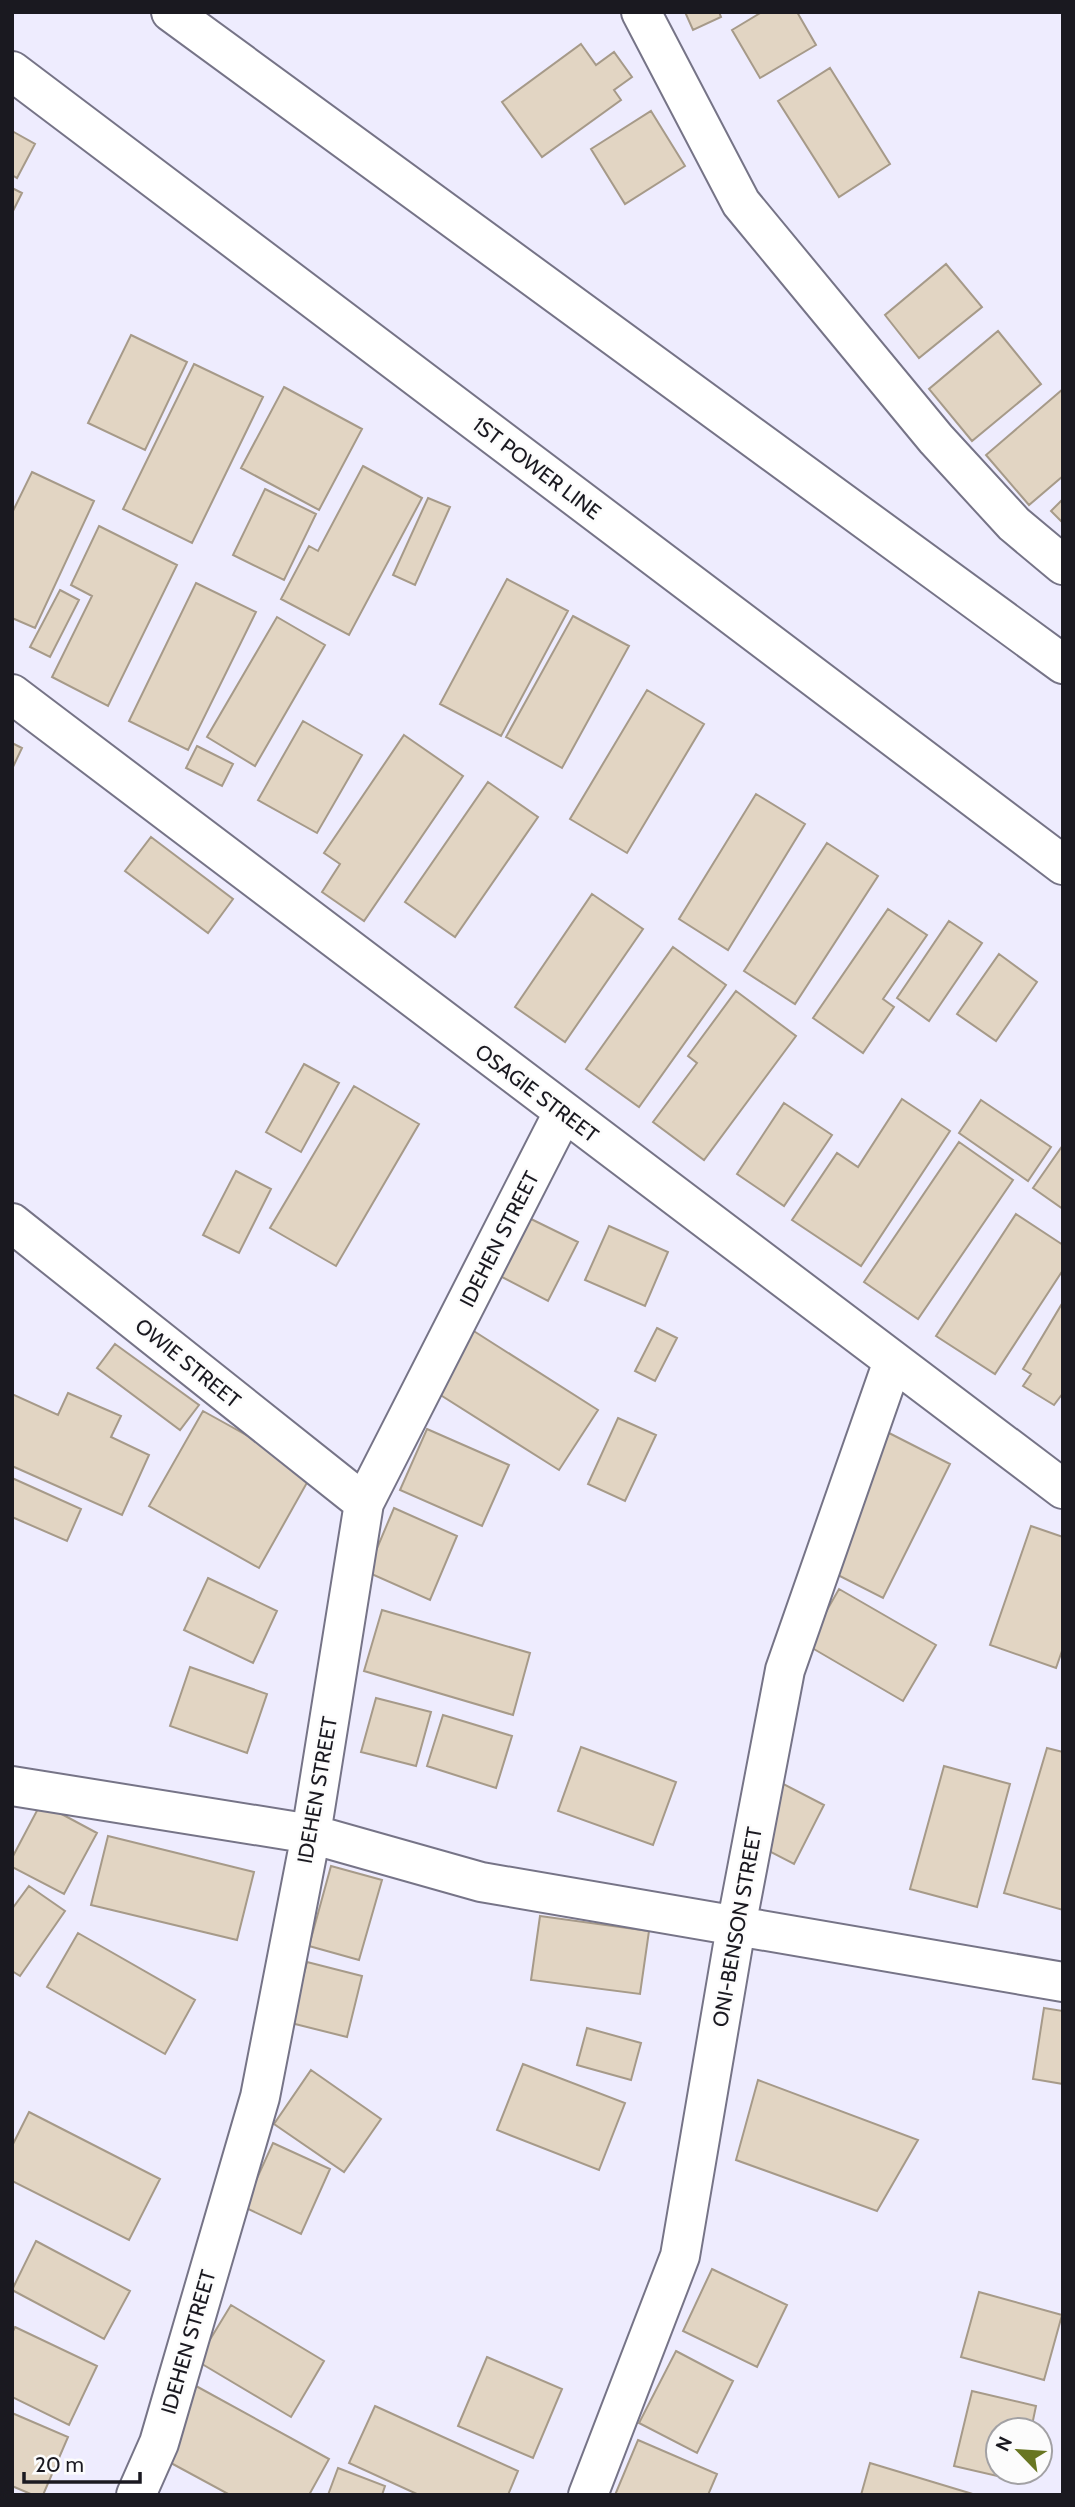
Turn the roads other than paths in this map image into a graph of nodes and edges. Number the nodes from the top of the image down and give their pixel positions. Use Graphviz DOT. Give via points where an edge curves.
graph roads {
  1 [pos="171,12"];
  2 [pos="641,12"];
  3 [pos="12,71"];
  4 [pos="1063,565"];
  5 [pos="1063,664"];
  6 [pos="12,695"];
  7 [pos="1063,865"];
  8 [pos="563,1113"];
  9 [pos="12,1223"];
  10 [pos="893,1361"];
  11 [pos="1063,1489"];
  12 [pos="363,1503"];
  13 [pos="12,1786"];
  14 [pos="311,1834"];
  15 [pos="736,1927"];
  16 [pos="1063,1982"];
  17 [pos="136,2495"];
  18 [pos="589,2495"];
  1 -- 5 [label="street"];
  2 -- 4 [label="street" via="741,202 936,439 1014,524"];
  3 -- 7 [label="street, 1ST POWER LINE"];
  6 -- 8 [label="street, OSAGIE STREET"];
  8 -- 10 [label="street, OSAGIE STREET"];
  8 -- 12 [label="street, IDEHEN STREET"];
  9 -- 12 [label="street, OWIE STREET"];
  10 -- 11 [label="street, OSAGIE STREET"];
  10 -- 15 [label="street, ONI-BENSON STREET" via="785,1670"];
  12 -- 14 [label="street, IDEHEN STREET"];
  13 -- 14 [label="street"];
  14 -- 15 [label="street" via="481,1882"];
  14 -- 17 [label="street, IDEHEN STREET" via="260,2097 159,2443"];
  15 -- 16 [label="street"];
  15 -- 18 [label="street, ONI-BENSON STREET" via="680,2256"];
}
